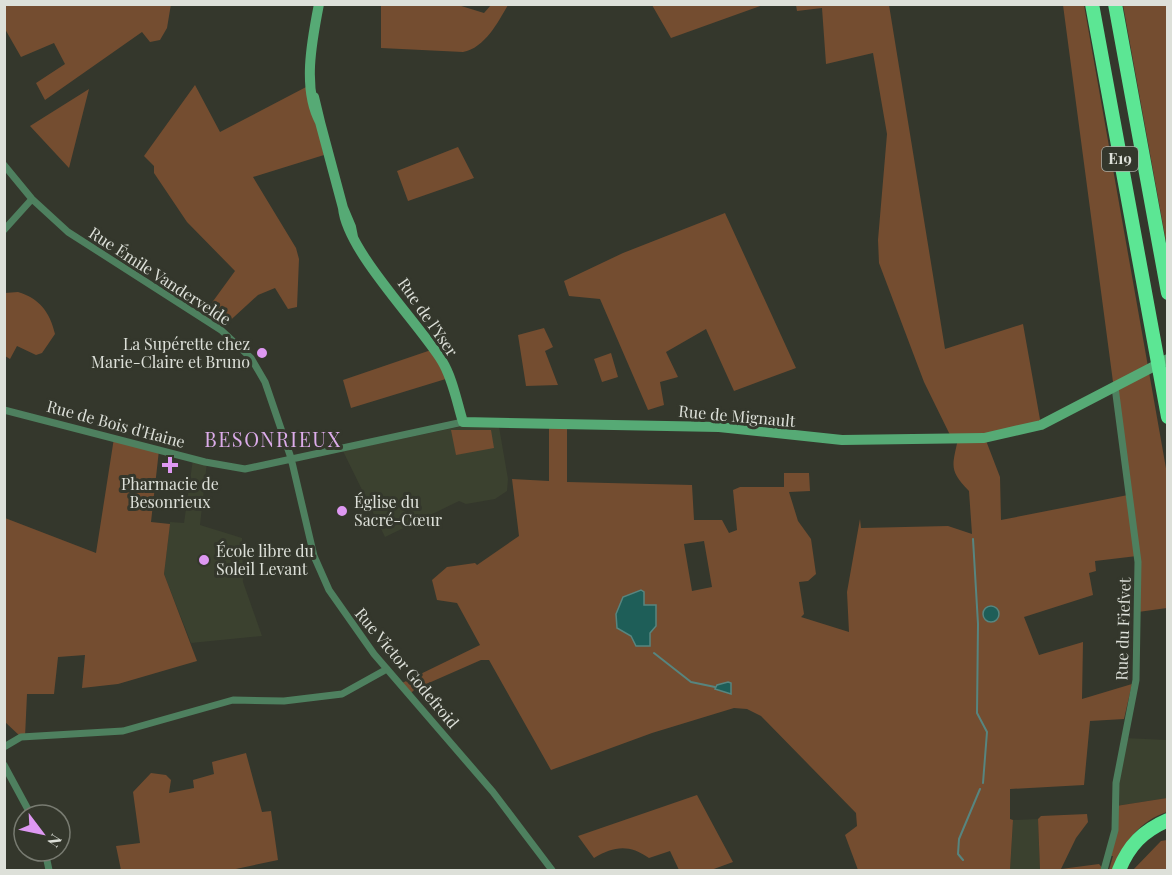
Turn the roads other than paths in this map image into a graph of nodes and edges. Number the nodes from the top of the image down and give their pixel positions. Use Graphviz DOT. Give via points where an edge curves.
graph roads {
  1 [pos="319,4"];
  2 [pos="1092,4"];
  3 [pos="1115,4"];
  4 [pos="4,165"];
  5 [pos="32,199"];
  6 [pos="4,230"];
  7 [pos="1167,293"];
  8 [pos="1167,359"];
  9 [pos="1119,385"];
  10 [pos="4,410"];
  11 [pos="1167,417"];
  12 [pos="463,422"];
  13 [pos="291,458"];
  14 [pos="387,669"];
  15 [pos="4,747"];
  16 [pos="4,765"];
  17 [pos="25,803"];
  18 [pos="1167,820"];
  19 [pos="552,870"];
  20 [pos="1104,870"];
  21 [pos="1119,870"];
  1 -- 12 [label="street, Rue de l'Yser" via="310,60 314,97 352,237 444,363"];
  2 -- 11 [label="highway, E19"];
  3 -- 7 [label="highway, E19"];
  4 -- 5 [label="street, Rue Émile Vandervelde"];
  5 -- 6 [label="street"];
  5 -- 13 [label="street, Rue Émile Vandervelde" via="77,239 221,330 241,347 265,382"];
  8 -- 9 [label="street, Rue de Mignault"];
  9 -- 12 [label="street, Rue de Mignault" via="1041,425 970,439 842,440 719,427"];
  9 -- 20 [label="street, Rue du Fiefvet" via="1138,562 1136,680 1116,783 1115,830"];
  10 -- 13 [label="street, Rue de Bois d'Haine" via="229,467 254,468"];
  12 -- 13 [label="street, Rue de Mignault"];
  13 -- 14 [label="street, Rue Victor Godefroid" via="308,537 322,577 340,609"];
  14 -- 15 [label="street" via="342,694 233,700 123,731 21,737"];
  14 -- 19 [label="street, Rue Victor Godefroid" via="493,792"];
  16 -- 17 [label="street"];
  18 -- 21 [label="highway" via="1135,840"];
}
